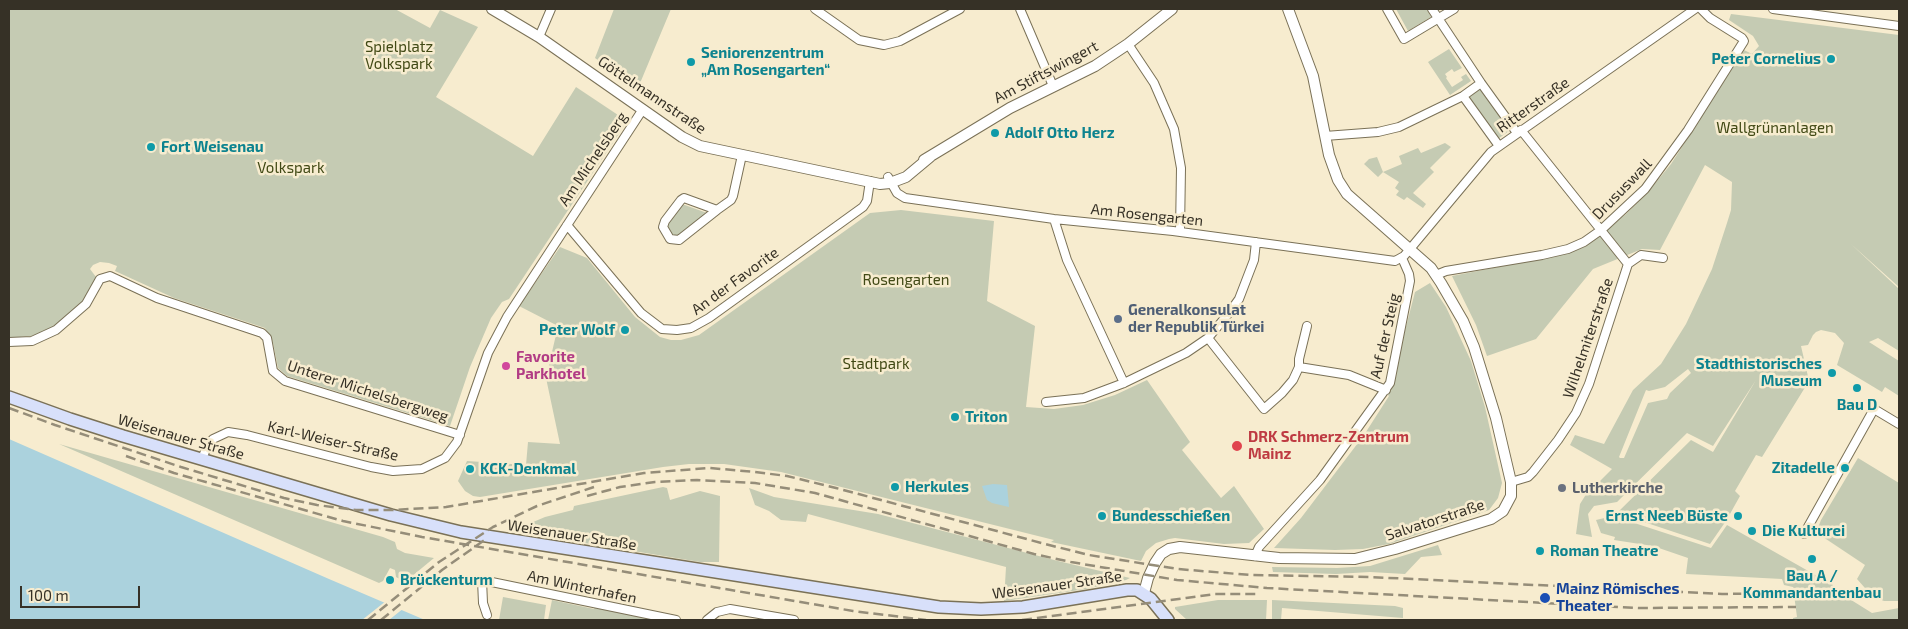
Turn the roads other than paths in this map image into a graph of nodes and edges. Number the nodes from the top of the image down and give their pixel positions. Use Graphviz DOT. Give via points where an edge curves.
graph roads {
  1 [pos="492,9"];
  2 [pos="551,9"];
  3 [pos="815,9"];
  4 [pos="960,9"];
  5 [pos="1020,9"];
  6 [pos="1172,9"];
  7 [pos="1288,9"];
  8 [pos="1387,9"];
  9 [pos="1432,9"];
  10 [pos="1454,9"];
  11 [pos="1695,9"];
  12 [pos="1702,9"];
  13 [pos="1773,9"];
  14 [pos="1807,11"];
  15 [pos="1438,19"];
  16 [pos="1899,26"];
  17 [pos="539,37"];
  18 [pos="1128,44"];
  19 [pos="1481,83"];
  20 [pos="1054,86"];
  21 [pos="1463,96"];
  22 [pos="643,109"];
  23 [pos="1519,132"];
  24 [pos="1325,136"];
  25 [pos="1499,146"];
  26 [pos="742,155"];
  27 [pos="889,180"];
  28 [pos="870,181"];
  29 [pos="717,210"];
  30 [pos="1054,219"];
  31 [pos="566,225"];
  32 [pos="1601,230"];
  33 [pos="1180,232"];
  34 [pos="1256,242"];
  35 [pos="1410,249"];
  36 [pos="1402,258"];
  37 [pos="1663,258"];
  38 [pos="1628,264"];
  39 [pos="1436,275"];
  40 [pos="1306,326"];
  41 [pos="1208,338"];
  42 [pos="9,342"];
  43 [pos="1299,367"];
  44 [pos="1124,383"];
  45 [pos="1386,390"];
  46 [pos="9,397"];
  47 [pos="1046,402"];
  48 [pos="1899,424"];
  49 [pos="460,435"];
  50 [pos="202,459"];
  51 [pos="1511,482"];
  52 [pos="1804,534"];
  53 [pos="1255,556"];
  54 [pos="1144,593"];
  55 [pos="487,615"];
  56 [pos="676,620"];
  57 [pos="707,620"];
  58 [pos="794,620"];
  59 [pos="1168,620"];
  1 -- 17 [label="street, Göttelmannstraße"];
  2 -- 17 [label="street"];
  3 -- 4 [label="street" via="859,40 884,44 900,41"];
  5 -- 20 [label="street"];
  6 -- 18 [label="street, Am Stiftswingert"];
  7 -- 24 [label="street, Salvatorstraße" via="1313,76"];
  8 -- 15 [label="street" via="1404,39"];
  9 -- 15 [label="street, Wilhelmiterstraße"];
  10 -- 15 [label="street"];
  11 -- 23 [label="street, Ritterstraße"];
  12 -- 32 [label="street, Drususwall" via="1744,41 1666,162 1645,189"];
  13 -- 14 [label="street"];
  14 -- 16 [label="street"];
  15 -- 19 [label="street, Wilhelmiterstraße"];
  17 -- 22 [label="street, Göttelmannstraße"];
  18 -- 20 [label="street, Am Stiftswingert" via="1095,66"];
  18 -- 33 [label="street" via="1154,83 1174,129 1182,173"];
  19 -- 21 [label="street"];
  19 -- 23 [label="street, Wilhelmiterstraße"];
  20 -- 27 [label="street, Am Stiftswingert" via="978,126 906,176"];
  21 -- 24 [label="street" via="1399,127"];
  21 -- 25 [label="street"];
  22 -- 26 [label="street, Göttelmannstraße" via="696,144"];
  22 -- 31 [label="street, Am Michelsberg"];
  23 -- 25 [label="street, Ritterstraße"];
  23 -- 32 [label="street, Wilhelmiterstraße"];
  24 -- 35 [label="street, Salvatorstraße" via="1332,166 1346,194"];
  25 -- 35 [label="street, Ritterstraße"];
  26 -- 28 [label="street, Göttelmannstraße"];
  26 -- 29 [label="street" via="732,198"];
  27 -- 28 [label="street, Göttelmannstraße" via="880,184"];
  27 -- 30 [label="street, Am Rosengarten" via="897,193 905,198"];
  28 -- 31 [label="street, An der Favorite" via="867,202 863,207 691,328 662,328 641,313"];
  29 -- 29 [label="street" via="679,240 670,239 662,227 684,198"];
  30 -- 33 [label="street, Am Rosengarten"];
  30 -- 44 [label="street" via="1067,260"];
  31 -- 49 [label="street, Karl-Weiser-Straße" via="494,341 482,366"];
  32 -- 38 [label="street, Wilhelmiterstraße"];
  32 -- 39 [label="street, Drususwall" via="1568,249"];
  33 -- 34 [label="street, Am Rosengarten"];
  34 -- 36 [label="street, Am Rosengarten" via="1392,260"];
  34 -- 41 [label="street" via="1254,260 1239,299"];
  35 -- 36 [label="street"];
  35 -- 39 [label="street, Salvatorstraße"];
  36 -- 45 [label="street, Auf der Steig" via="1410,284 1395,368"];
  37 -- 38 [label="street, Wilhelmiterstraße" via="1641,256"];
  38 -- 51 [label="street, Wilhelmiterstraße" via="1589,384 1576,413 1533,472"];
  39 -- 51 [label="street, Salvatorstraße" via="1453,302 1474,348 1496,418"];
  40 -- 43 [label="street"];
  41 -- 43 [label="street" via="1264,409 1293,380"];
  41 -- 44 [label="street" via="1186,353"];
  42 -- 49 [label="street, Unterer Michelsbergweg" via="32,341 56,330 86,304 100,279 114,276 157,298 262,333 267,338 273,371 285,381"];
  43 -- 45 [label="street" via="1349,375"];
  44 -- 47 [label="street" via="1084,398"];
  45 -- 53 [label="street, Auf der Steig" via="1320,480 1259,547"];
  46 -- 50 [label="main road, Weisenauer Straße"];
  48 -- 52 [label="street" via="1874,409"];
  49 -- 50 [label="street, Karl-Weiser-Straße" via="445,458 412,471 371,467 228,432 213,439"];
  50 -- 54 [label="main road, Weisenauer Straße" via="391,515 461,532 902,603 986,609 1050,604 1127,590"];
  51 -- 53 [label="street, Salvatorstraße" via="1509,502 1497,516 1387,552 1355,559"];
  53 -- 54 [label="street, Salvatorstraße" via="1180,547 1169,549 1155,563"];
  54 -- 59 [label="main road"];
  55 -- 56 [label="street, Am Winterhafen" via="482,580"];
  57 -- 58 [label="street" via="717,612 730,609"];
}
